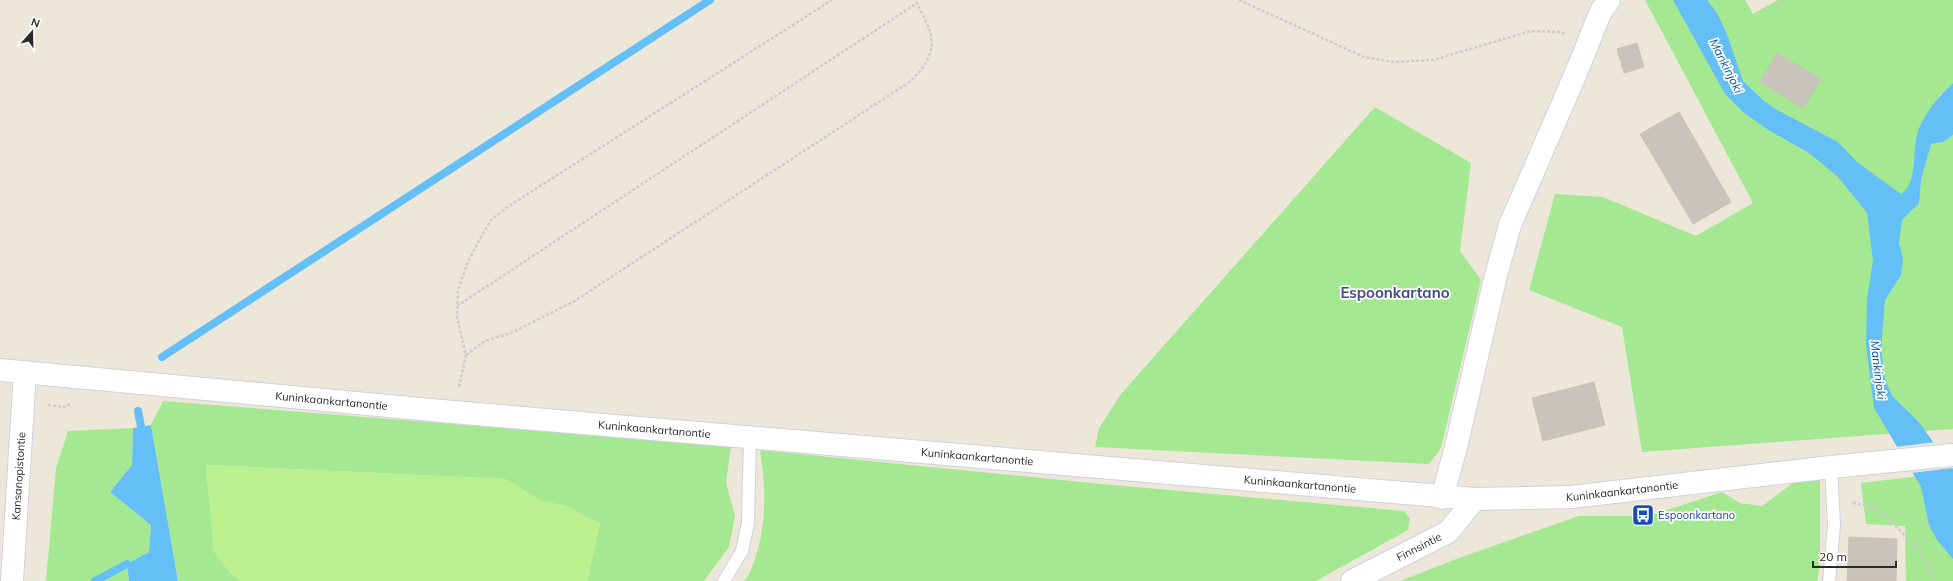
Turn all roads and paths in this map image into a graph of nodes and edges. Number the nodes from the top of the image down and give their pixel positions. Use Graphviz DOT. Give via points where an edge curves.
graph roads {
  1 [pos="832,0"];
  2 [pos="915,0"];
  3 [pos="1239,0"];
  4 [pos="1609,0"];
  5 [pos="917,3"];
  6 [pos="1588,43"];
  7 [pos="457,306"];
  8 [pos="466,355"];
  9 [pos="0,370"];
  10 [pos="25,372"];
  11 [pos="453,412"];
  12 [pos="750,438"];
  13 [pos="1953,456"];
  14 [pos="1831,467"];
  15 [pos="1442,498"];
  16 [pos="1475,499"];
  17 [pos="1877,508"];
  18 [pos="12,581"];
  19 [pos="724,581"];
  20 [pos="1352,581"];
  21 [pos="1829,581"];
  22 [pos="1934,581"];
  1 -- 7 [label="path" via="509,206 492,220 481,236 458,290"];
  2 -- 5 [label="path"];
  3 -- 6 [label="path" via="1364,57 1394,62 1434,60 1531,31 1559,32"];
  4 -- 6 [label="street" via="1601,11"];
  5 -- 7 [label="path"];
  5 -- 8 [label="path" via="933,37 924,67 911,81 573,302 511,333 484,341"];
  6 -- 15 [label="street" via="1510,225"];
  7 -- 8 [label="path"];
  8 -- 11 [label="path"];
  9 -- 10 [label="street, Kuninkaankartanontie"];
  10 -- 11 [label="street, Kuninkaankartanontie"];
  10 -- 18 [label="street, Kansanopistontie"];
  11 -- 12 [label="street, Kuninkaankartanontie"];
  12 -- 15 [label="street, Kuninkaankartanontie"];
  12 -- 19 [label="lane" via="748,523 742,551"];
  13 -- 14 [label="street, Kuninkaankartanontie"];
  14 -- 16 [label="street, Kuninkaankartanontie" via="1571,497"];
  14 -- 21 [label="lane" via="1834,525"];
  15 -- 16 [label="street, Kuninkaankartanontie"];
  16 -- 20 [label="street, Finnsintie" via="1448,532"];
  17 -- 22 [label="path" via="1922,552"];
}
